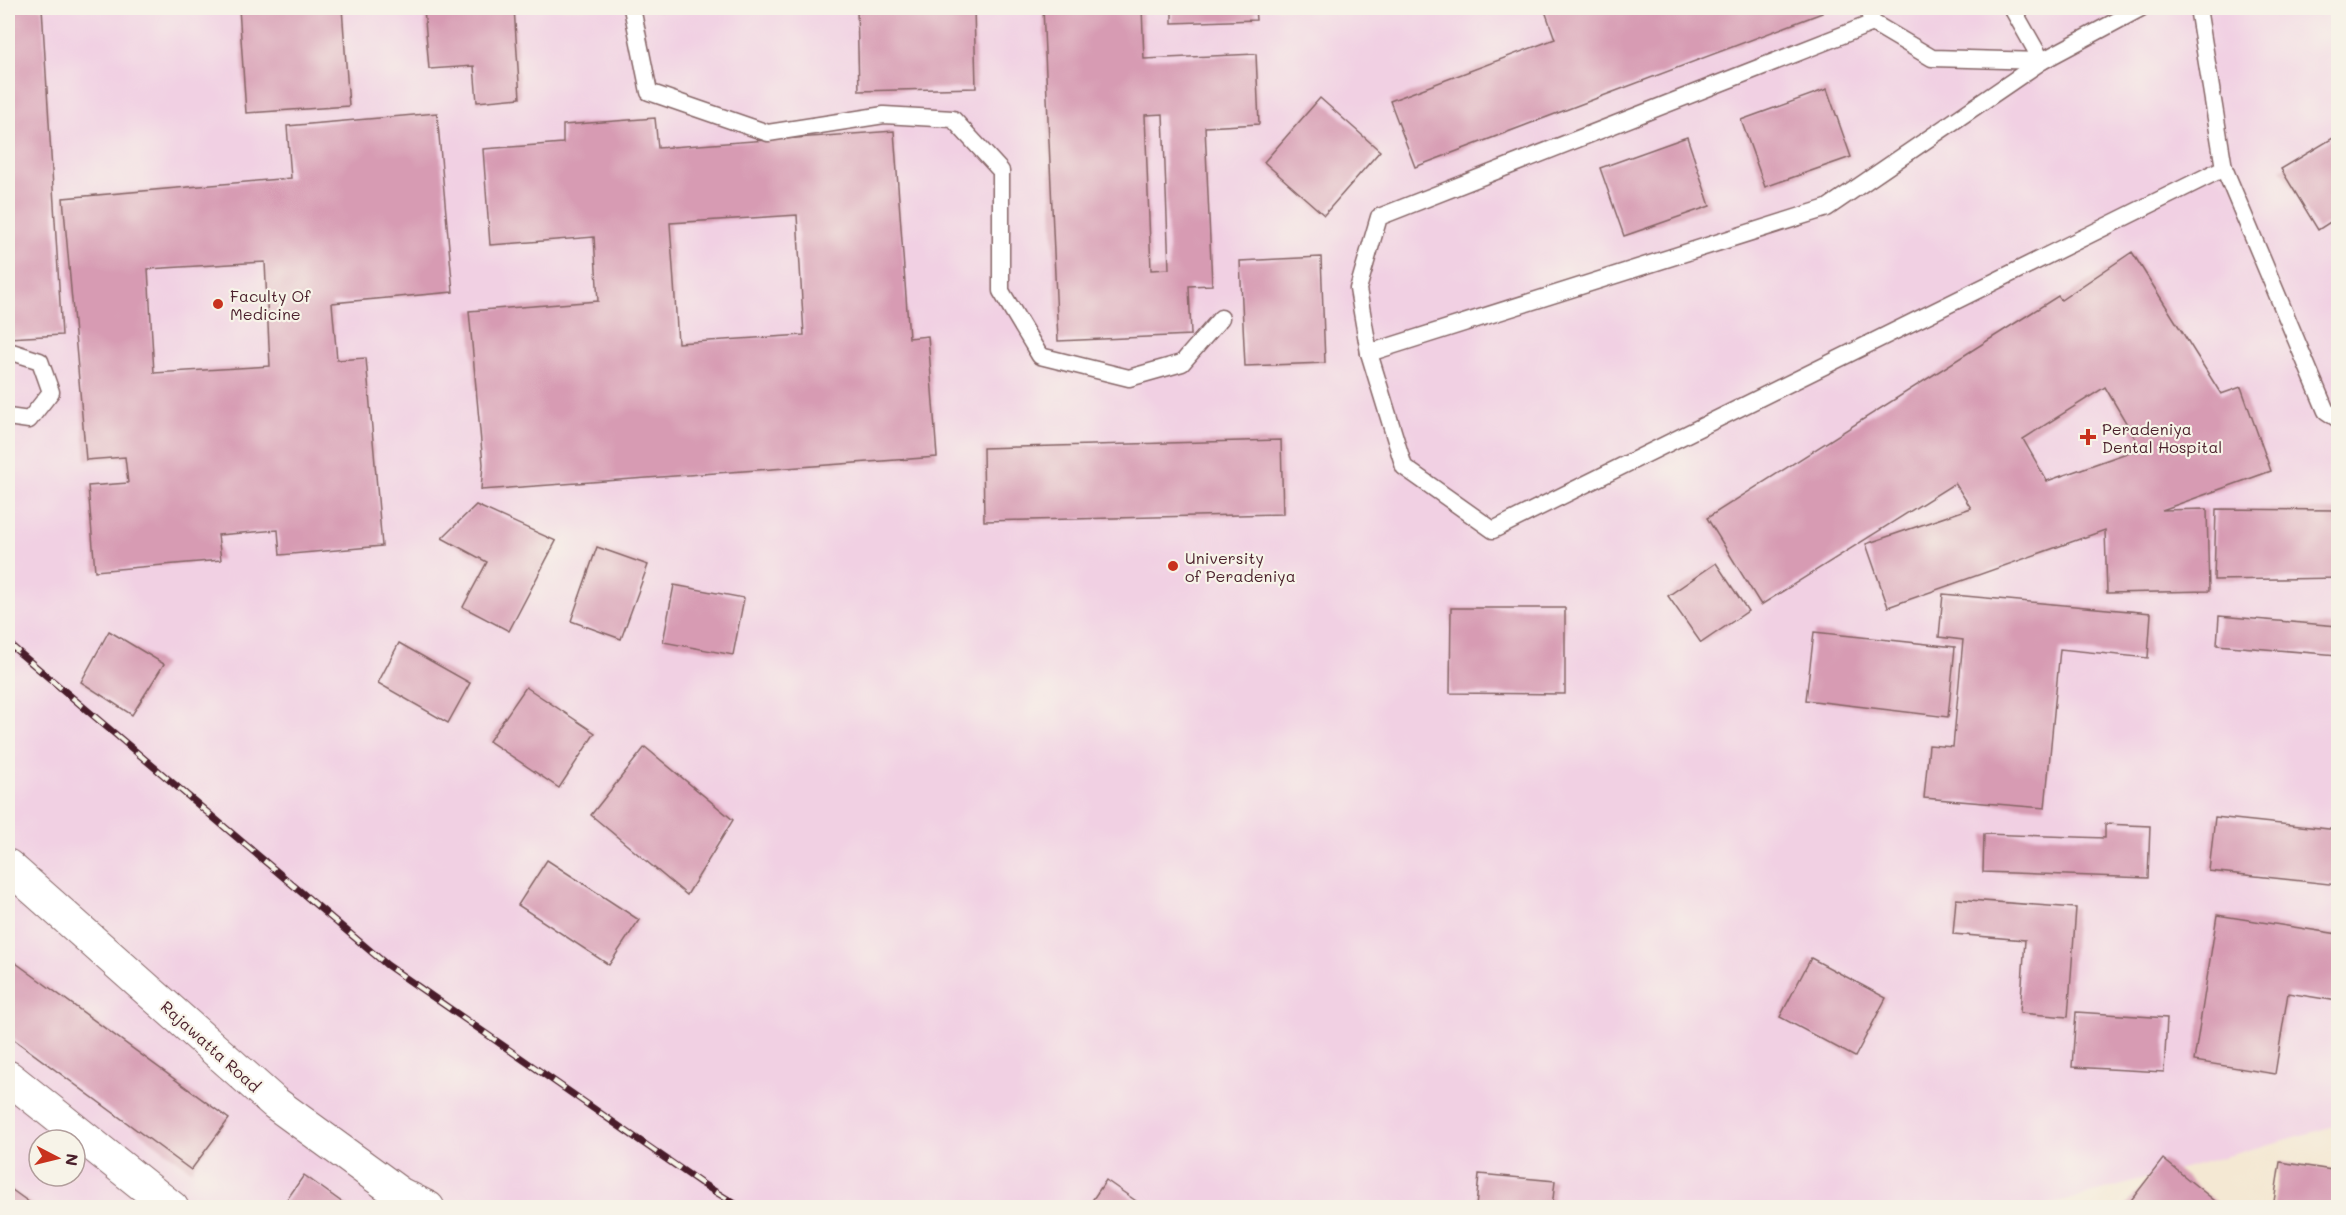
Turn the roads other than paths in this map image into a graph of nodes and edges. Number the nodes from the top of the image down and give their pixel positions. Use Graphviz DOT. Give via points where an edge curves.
graph roads {
  1 [pos="632,8"];
  2 [pos="2012,8"];
  3 [pos="2141,8"];
  4 [pos="2198,8"];
  5 [pos="1870,16"];
  6 [pos="2042,61"];
  7 [pos="2224,168"];
  8 [pos="1221,318"];
  9 [pos="8,353"];
  10 [pos="1368,353"];
  11 [pos="8,417"];
  12 [pos="2338,419"];
  13 [pos="8,866"];
  14 [pos="8,1077"];
  15 [pos="172,1208"];
  16 [pos="428,1208"];
  1 -- 8 [label="lane" via="649,92 768,133 884,115 953,119 1001,171 1001,291 1040,356 1129,378 1182,363"];
  2 -- 6 [label="lane"];
  3 -- 6 [label="lane"];
  4 -- 7 [label="lane"];
  5 -- 6 [label="lane" via="1932,58"];
  5 -- 10 [label="lane" via="1379,217 1358,289"];
  6 -- 10 [label="lane" via="1827,208"];
  7 -- 10 [label="lane" via="1493,530 1404,467"];
  7 -- 12 [label="lane" via="2326,411"];
  9 -- 11 [label="lane" via="40,361 51,393 29,420"];
  13 -- 16 [label="street, Rajawatta Road" via="276,1103 400,1194"];
  14 -- 15 [label="street"];
}
